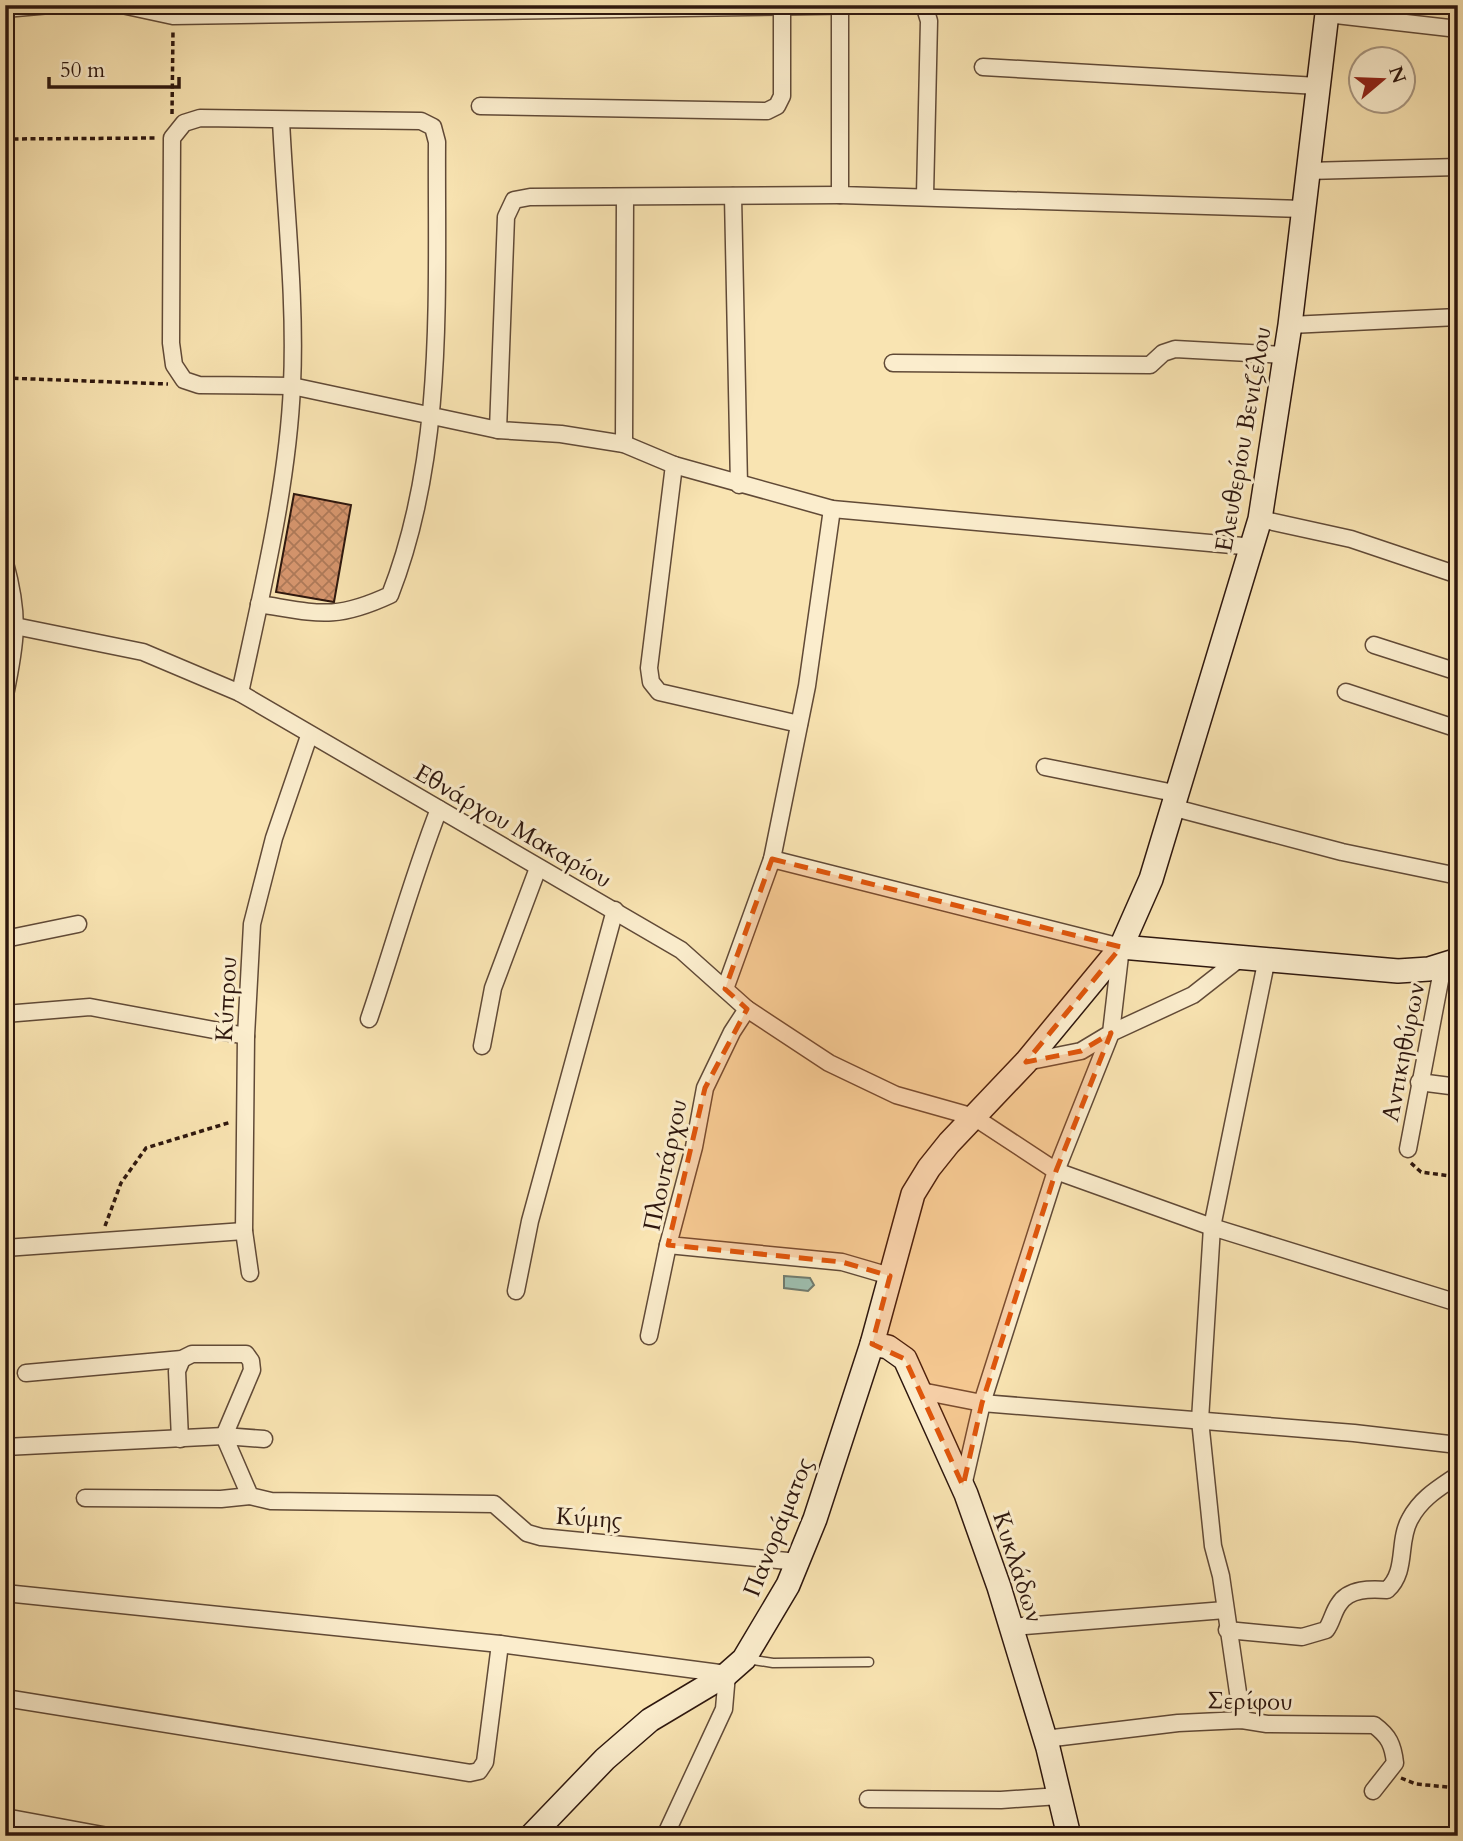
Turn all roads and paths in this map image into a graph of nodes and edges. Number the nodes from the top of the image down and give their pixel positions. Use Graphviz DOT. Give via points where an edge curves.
graph roads {
  1 [pos="50,5"];
  2 [pos="122,5"];
  3 [pos="877,5"];
  4 [pos="920,5"];
  5 [pos="759,6"];
  6 [pos="656,7"];
  7 [pos="840,7"];
  8 [pos="782,8"];
  9 [pos="5,9"];
  10 [pos="277,10"];
  11 [pos="1327,10"];
  12 [pos="173,16"];
  13 [pos="1458,29"];
  14 [pos="983,67"];
  15 [pos="1318,86"];
  16 [pos="480,106"];
  17 [pos="281,120"];
  18 [pos="172,138"];
  19 [pos="5,139"];
  20 [pos="1458,167"];
  21 [pos="1307,171"];
  22 [pos="840,195"];
  23 [pos="925,195"];
  24 [pos="733,196"];
  25 [pos="625,198"];
  26 [pos="1303,209"];
  27 [pos="1458,317"];
  28 [pos="1290,325"];
  29 [pos="1285,355"];
  30 [pos="893,363"];
  31 [pos="5,378"];
  32 [pos="184,380"];
  33 [pos="292,386"];
  34 [pos="431,417"];
  35 [pos="498,430"];
  36 [pos="624,444"];
  37 [pos="674,465"];
  38 [pos="739,485"];
  39 [pos="832,509"];
  40 [pos="1260,519"];
  41 [pos="1254,547"];
  42 [pos="5,563"];
  43 [pos="1458,575"];
  44 [pos="259,604"];
  45 [pos="11,624"];
  46 [pos="1374,645"];
  47 [pos="1458,671"];
  48 [pos="240,692"];
  49 [pos="1346,692"];
  50 [pos="5,695"];
  51 [pos="799,724"];
  52 [pos="1458,729"];
  53 [pos="309,736"];
  54 [pos="1045,766"];
  55 [pos="1177,801"];
  56 [pos="439,809"];
  57 [pos="772,859"];
  58 [pos="538,868"];
  59 [pos="1458,876"];
  60 [pos="615,910"];
  61 [pos="78,924"];
  62 [pos="5,939"];
  63 [pos="1121,947"];
  64 [pos="1256,957"];
  65 [pos="1451,963"];
  66 [pos="725,989"];
  67 [pos="747,1009"];
  68 [pos="5,1014"];
  69 [pos="369,1019"];
  70 [pos="1111,1033"];
  71 [pos="246,1036"];
  72 [pos="482,1046"];
  73 [pos="1026,1062"];
  74 [pos="1419,1082"];
  75 [pos="1458,1087"];
  76 [pos="247,1115"];
  77 [pos="974,1117"];
  78 [pos="1408,1149"];
  79 [pos="1056,1171"];
  80 [pos="1458,1177"];
  81 [pos="1212,1227"];
  82 [pos="244,1231"];
  83 [pos="104,1242"];
  84 [pos="668,1245"];
  85 [pos="5,1248"];
  86 [pos="250,1273"];
  87 [pos="890,1276"];
  88 [pos="516,1291"];
  89 [pos="1458,1303"];
  90 [pos="649,1336"];
  91 [pos="872,1344"];
  92 [pos="182,1359"];
  93 [pos="26,1373"];
  94 [pos="921,1391"];
  95 [pos="982,1403"];
  96 [pos="1200,1420"];
  97 [pos="224,1436"];
  98 [pos="180,1439"];
  99 [pos="264,1439"];
  100 [pos="1458,1445"];
  101 [pos="5,1447"];
  102 [pos="1458,1475"];
  103 [pos="963,1486"];
  104 [pos="250,1496"];
  105 [pos="85,1498"];
  106 [pos="798,1562"];
  107 [pos="5,1593"];
  108 [pos="1225,1610"];
  109 [pos="1011,1628"];
  110 [pos="1227,1630"];
  111 [pos="500,1644"];
  112 [pos="744,1659"];
  113 [pos="869,1662"];
  114 [pos="727,1674"];
  115 [pos="5,1698"];
  116 [pos="1241,1720"];
  117 [pos="1045,1740"];
  118 [pos="1389,1774"];
  119 [pos="1458,1788"];
  120 [pos="1373,1791"];
  121 [pos="1059,1796"];
  122 [pos="868,1799"];
  123 [pos="5,1816"];
  124 [pos="108,1836"];
  125 [pos="531,1836"];
  126 [pos="665,1836"];
  127 [pos="1069,1836"];
  1 -- 9 [label="street"];
  2 -- 12 [label="street"];
  3 -- 7 [label="street"];
  4 -- 23 [label="street" via="929,21"];
  5 -- 6 [label="street"];
  5 -- 8 [label="street"];
  6 -- 10 [label="street"];
  7 -- 8 [label="street"];
  7 -- 22 [label="street"];
  8 -- 16 [label="street" via="782,96 777,106 767,111"];
  10 -- 12 [label="street"];
  11 -- 13 [label="street"];
  11 -- 15 [label="street, Ελευθερίου Βενιζέλου"];
  12 -- 18 [label="path"];
  14 -- 15 [label="street"];
  15 -- 21 [label="street, Ελευθερίου Βενιζέλου"];
  17 -- 18 [label="street" via="200,118 184,123"];
  17 -- 33 [label="street"];
  17 -- 34 [label="street" via="421,121 433,127 438,142 436,367"];
  18 -- 19 [label="path"];
  18 -- 32 [label="street" via="171,343 174,365"];
  20 -- 21 [label="street"];
  21 -- 26 [label="street, Ελευθερίου Βενιζέλου"];
  22 -- 23 [label="street"];
  22 -- 24 [label="street"];
  23 -- 26 [label="street"];
  24 -- 25 [label="street"];
  24 -- 38 [label="street"];
  25 -- 35 [label="street" via="514,200 506,217"];
  25 -- 36 [label="street"];
  26 -- 28 [label="street, Ελευθερίου Βενιζέλου"];
  27 -- 28 [label="street"];
  28 -- 29 [label="street, Ελευθερίου Βενιζέλου"];
  29 -- 30 [label="street" via="1175,349 1150,365"];
  29 -- 40 [label="street, Ελευθερίου Βενιζέλου"];
  31 -- 32 [label="path" via="166,384"];
  32 -- 33 [label="street" via="199,385"];
  33 -- 34 [label="street"];
  33 -- 44 [label="street"];
  34 -- 35 [label="street"];
  34 -- 44 [label="street" via="409,547 390,595 362,608 328,615"];
  35 -- 36 [label="street"];
  36 -- 37 [label="street"];
  37 -- 38 [label="street"];
  37 -- 51 [label="street" via="651,682 659,692"];
  38 -- 39 [label="street"];
  39 -- 41 [label="street"];
  39 -- 51 [label="street"];
  40 -- 41 [label="street, Ελευθερίου Βενιζέλου"];
  40 -- 43 [label="street" via="1351,539"];
  41 -- 55 [label="street, Ελευθερίου Βενιζέλου"];
  42 -- 45 [label="street" via="15,599"];
  44 -- 48 [label="street"];
  45 -- 48 [label="street, Εθνάρχου Μακαρίου" via="143,652"];
  45 -- 50 [label="street"];
  46 -- 47 [label="street"];
  48 -- 53 [label="street, Εθνάρχου Μακαρίου"];
  49 -- 52 [label="street"];
  51 -- 57 [label="street"];
  53 -- 56 [label="street, Εθνάρχου Μακαρίου"];
  53 -- 71 [label="street, Κύπρου" via="274,838 252,924"];
  54 -- 55 [label="street"];
  55 -- 59 [label="street" via="1342,852"];
  55 -- 63 [label="street, Ελευθερίου Βενιζέλου" via="1152,879"];
  56 -- 58 [label="street, Εθνάρχου Μακαρίου"];
  56 -- 69 [label="street"];
  57 -- 63 [label="street"];
  57 -- 66 [label="street"];
  58 -- 60 [label="street, Εθνάρχου Μακαρίου"];
  58 -- 72 [label="street" via="493,988"];
  60 -- 66 [label="street, Εθνάρχου Μακαρίου" via="681,950"];
  60 -- 88 [label="street" via="530,1221"];
  61 -- 62 [label="street"];
  63 -- 64 [label="street"];
  63 -- 70 [label="street"];
  63 -- 73 [label="street, Ελευθερίου Βενιζέλου"];
  64 -- 65 [label="street" via="1398,971"];
  64 -- 70 [label="street" via="1193,995"];
  64 -- 81 [label="street"];
  65 -- 74 [label="street, Αντικηθύρων"];
  66 -- 67 [label="street, Εθνάρχου Μακαρίου"];
  67 -- 77 [label="street, Εθνάρχου Μακαρίου" via="829,1063 896,1095"];
  67 -- 84 [label="street, Πλουτάρχου" via="705,1088"];
  68 -- 71 [label="street" via="90,1007"];
  70 -- 73 [label="street" via="1081,1051"];
  70 -- 79 [label="street"];
  71 -- 76 [label="street, Κύπρου"];
  73 -- 77 [label="street, Ελευθερίου Βενιζέλου"];
  74 -- 75 [label="street"];
  74 -- 78 [label="street, Αντικηθύρων"];
  76 -- 82 [label="street, Κύπρου"];
  76 -- 83 [label="path" via="146,1148 121,1183 106,1222"];
  77 -- 79 [label="street, Εθνάρχου Μακαρίου"];
  77 -- 87 [label="street, Πανοράματος" via="929,1168 913,1194"];
  78 -- 80 [label="path" via="1409,1162 1421,1172"];
  79 -- 81 [label="street, Εθνάρχου Μακαρίου"];
  79 -- 95 [label="street"];
  81 -- 89 [label="street, Εθνάρχου Μακαρίου"];
  81 -- 96 [label="street"];
  82 -- 83 [label="street"];
  82 -- 86 [label="street, Κύπρου"];
  83 -- 85 [label="street"];
  84 -- 87 [label="street, Πλουτάρχου" via="842,1262"];
  84 -- 90 [label="street"];
  87 -- 91 [label="street, Πανοράματος"];
  91 -- 94 [label="street, Κυκλάδων" via="897,1351"];
  91 -- 106 [label="street, Πανοράματος"];
  92 -- 93 [label="street"];
  92 -- 97 [label="street" via="192,1354 237,1353 246,1354 251,1361 252,1370"];
  92 -- 98 [label="street" via="177,1371"];
  94 -- 95 [label="street"];
  94 -- 103 [label="street, Κυκλάδων"];
  95 -- 96 [label="street"];
  95 -- 103 [label="street"];
  96 -- 100 [label="street"];
  96 -- 108 [label="street" via="1213,1546"];
  97 -- 98 [label="street"];
  97 -- 99 [label="street"];
  97 -- 104 [label="street"];
  98 -- 101 [label="street"];
  102 -- 110 [label="street" via="1422,1499 1408,1521 1397,1581 1387,1590 1351,1594 1339,1603 1326,1630 1302,1637"];
  103 -- 109 [label="street, Κυκλάδων"];
  104 -- 105 [label="street, Κύμης"];
  104 -- 106 [label="street, Κύμης" via="271,1502 494,1504 527,1533 541,1537"];
  106 -- 112 [label="street, Πανοράματος"];
  107 -- 111 [label="street"];
  108 -- 109 [label="street"];
  108 -- 110 [label="street"];
  109 -- 117 [label="street, Κυκλάδων"];
  110 -- 116 [label="street"];
  111 -- 114 [label="street"];
  111 -- 115 [label="street" via="485,1762 479,1771 470,1773"];
  112 -- 113 [label="lane"];
  112 -- 114 [label="street, Πανοράματος"];
  114 -- 125 [label="street, Πανοράματος" via="650,1720"];
  114 -- 126 [label="street" via="724,1709"];
  116 -- 117 [label="street, Σερίφου"];
  116 -- 118 [label="street, Σερίφου" via="1374,1726 1387,1734 1394,1748 1395,1763"];
  117 -- 121 [label="street, Κυκλάδων"];
  118 -- 119 [label="path" via="1416,1784"];
  118 -- 120 [label="street"];
  121 -- 122 [label="street"];
  121 -- 127 [label="street, Κυκλάδων"];
  123 -- 124 [label="street"];
}
